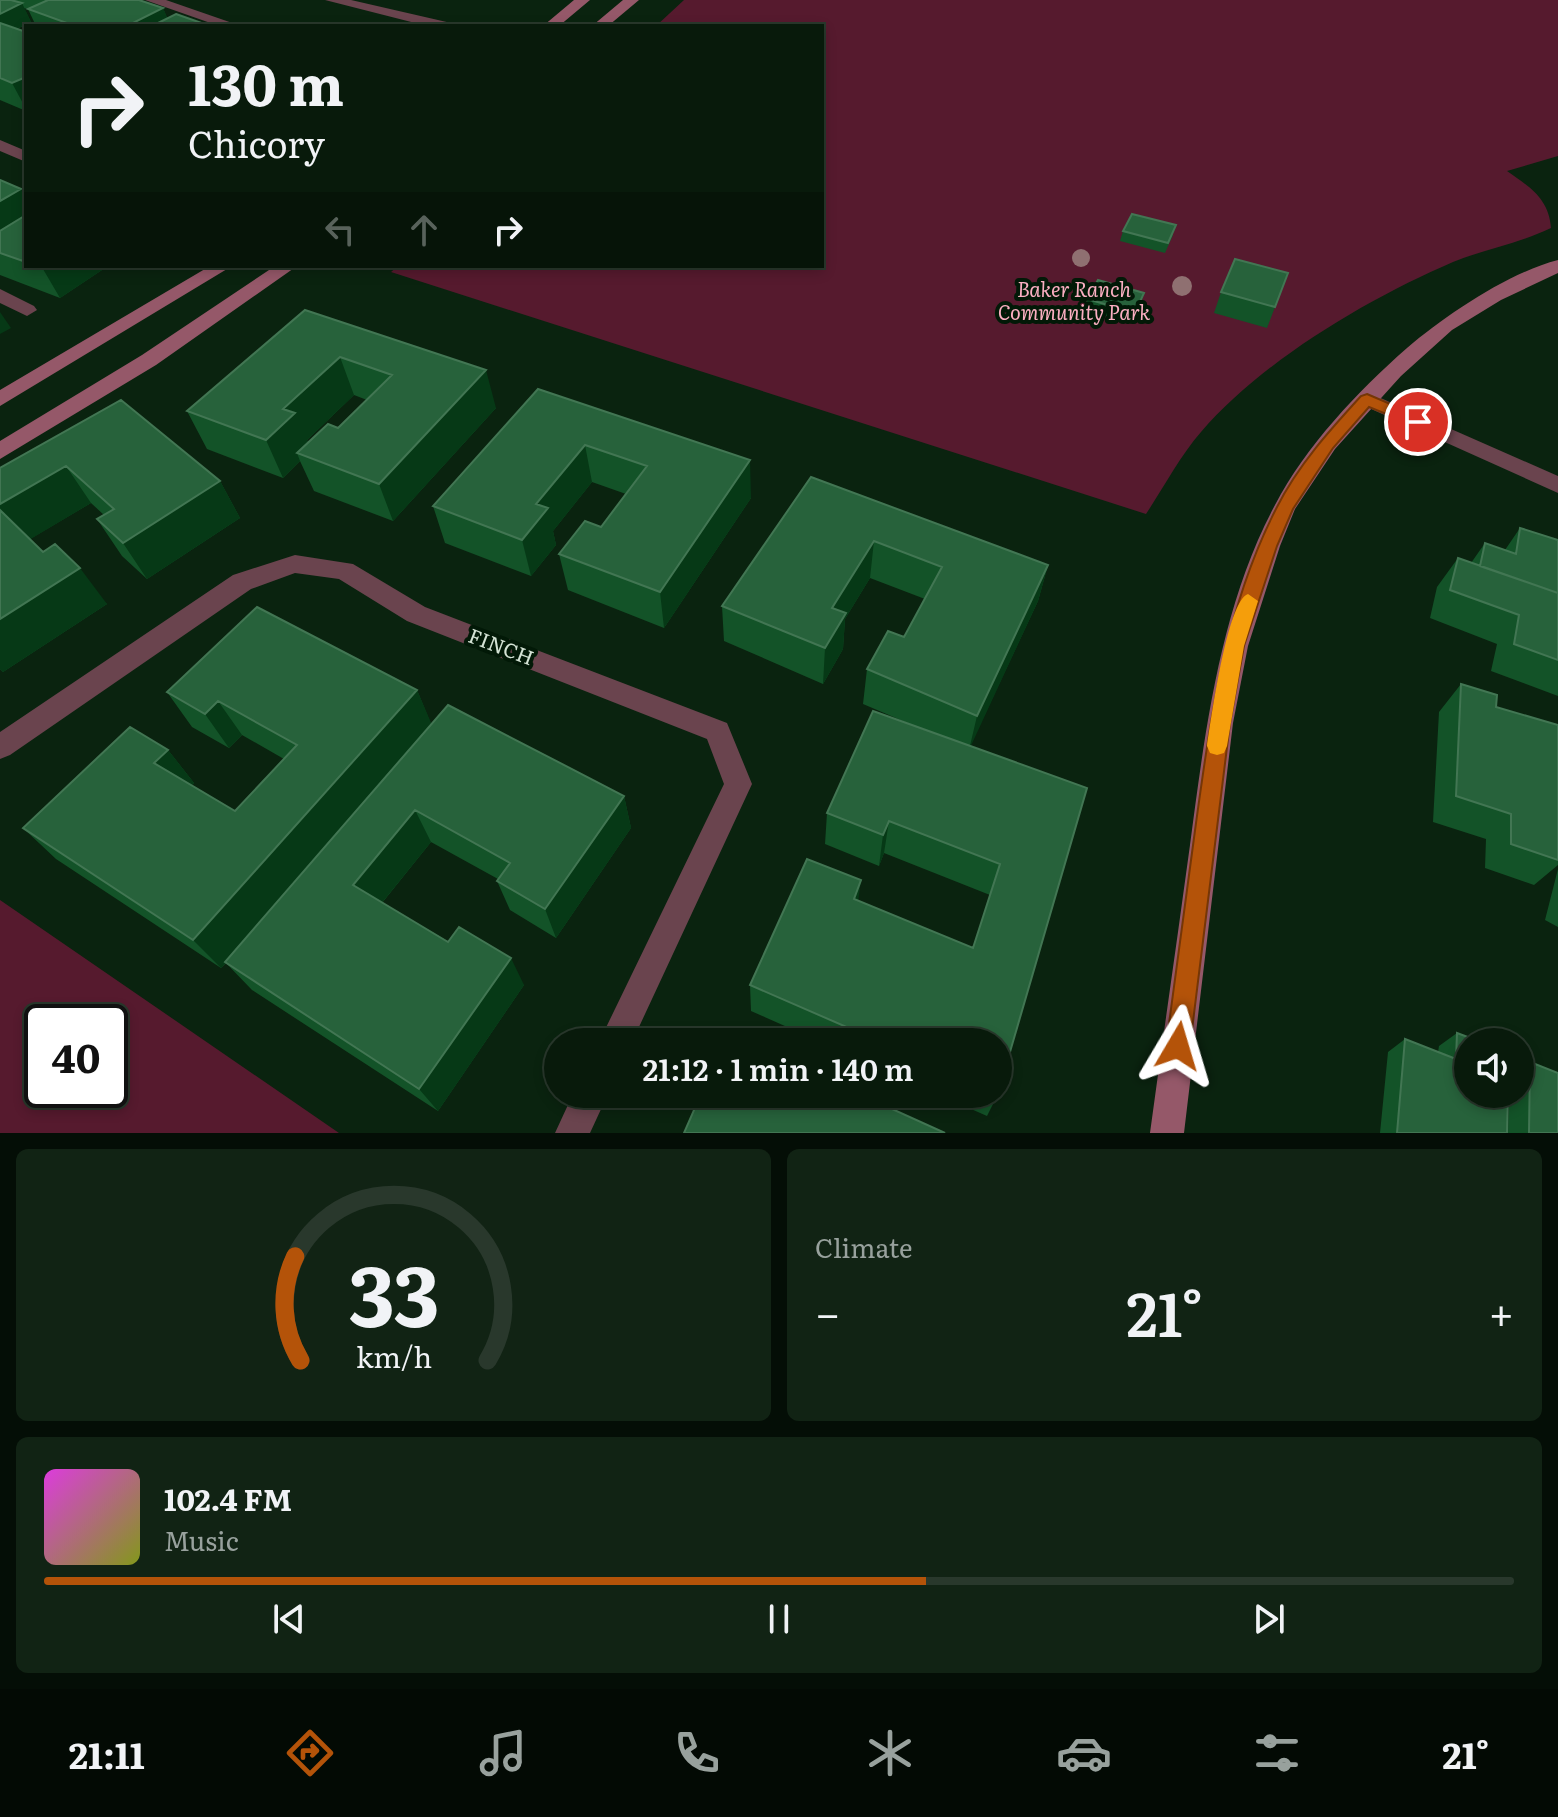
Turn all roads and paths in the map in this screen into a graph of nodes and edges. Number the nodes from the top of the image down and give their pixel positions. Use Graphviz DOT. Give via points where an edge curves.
graph roads {
  1 [pos="152,0"];
  2 [pos="332,0"];
  3 [pos="583,0"];
  4 [pos="632,0"];
  5 [pos="228,24"];
  6 [pos="437,24"];
  7 [pos="553,24"];
  8 [pos="602,24"];
  9 [pos="0,145"];
  10 [pos="24,156"];
  11 [pos="1558,266"];
  12 [pos="220,268"];
  13 [pos="285,268"];
  14 [pos="0,295"];
  15 [pos="27,310"];
  16 [pos="0,399"];
  17 [pos="1367,399"];
  18 [pos="0,451"];
  19 [pos="1558,485"];
  20 [pos="0,747"];
  21 [pos="622,1028"];
  22 [pos="584,1108"];
  23 [pos="572,1133"];
  24 [pos="1167,1133"];
  1 -- 5 [label="street"];
  2 -- 6 [label="street"];
  3 -- 7 [label="street"];
  4 -- 8 [label="street"];
  9 -- 10 [label="street"];
  11 -- 17 [label="street" via="1445,326"];
  12 -- 16 [label="street"];
  13 -- 18 [label="street"];
  14 -- 15 [label="street"];
  17 -- 19 [label="street"];
  17 -- 24 [label="street" via="1327,444 1285,507 1235,646 1220,723"];
  20 -- 21 [label="street, FINCH" via="242,582 295,564 344,571 416,614 717,731 738,784"];
  22 -- 23 [label="street"];
}
